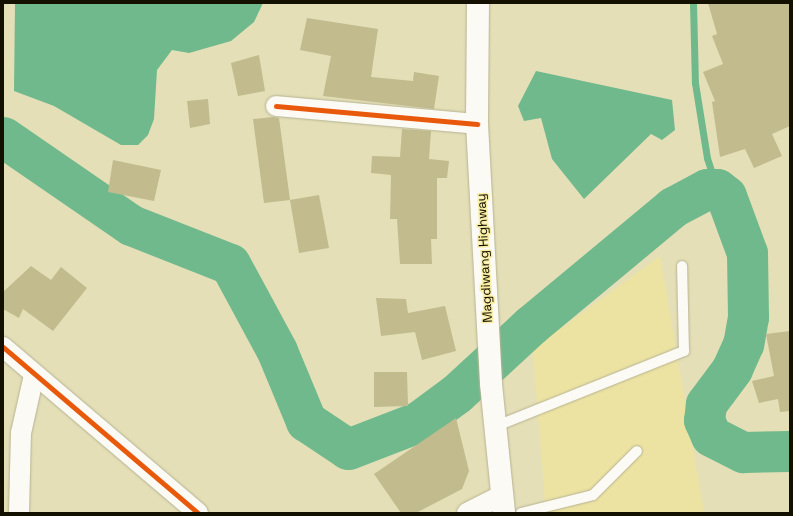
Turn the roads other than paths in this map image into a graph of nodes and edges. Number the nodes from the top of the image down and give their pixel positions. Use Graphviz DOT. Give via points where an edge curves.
graph roads {
  1 [pos="478,3"];
  2 [pos="276,106"];
  3 [pos="477,124"];
  4 [pos="682,266"];
  5 [pos="3,347"];
  6 [pos="34,375"];
  7 [pos="494,427"];
  8 [pos="637,451"];
  9 [pos="503,504"];
  10 [pos="19,513"];
  11 [pos="198,513"];
  12 [pos="467,513"];
  13 [pos="521,513"];
  1 -- 3 [label="main road, Magdiwang Highway"];
  2 -- 3 [label="street"];
  3 -- 7 [label="main road, Magdiwang Highway"];
  4 -- 7 [label="lane" via="684,351"];
  5 -- 6 [label="street"];
  6 -- 10 [label="street" via="21,433"];
  6 -- 11 [label="street"];
  7 -- 9 [label="main road, Magdiwang Highway"];
  8 -- 13 [label="lane" via="593,495"];
  9 -- 12 [label="street"];
}
